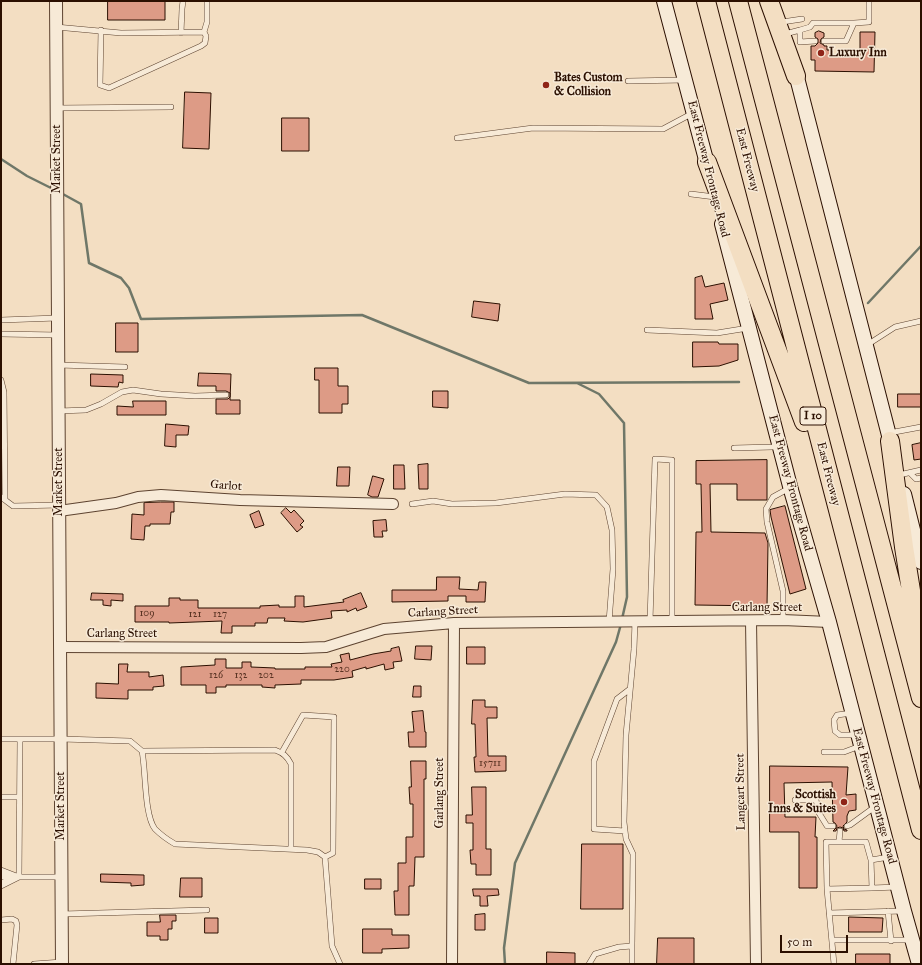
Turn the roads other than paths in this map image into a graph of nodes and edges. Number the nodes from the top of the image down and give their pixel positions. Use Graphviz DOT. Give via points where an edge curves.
graph roads {
  1 [pos="56,1"];
  2 [pos="183,1"];
  3 [pos="207,1"];
  4 [pos="664,1"];
  5 [pos="706,1"];
  6 [pos="738,1"];
  7 [pos="769,1"];
  8 [pos="777,1"];
  9 [pos="869,1"];
  10 [pos="802,19"];
  11 [pos="854,23"];
  12 [pos="56,27"];
  13 [pos="784,28"];
  14 [pos="101,30"];
  15 [pos="800,30"];
  16 [pos="204,32"];
  17 [pos="181,33"];
  18 [pos="815,41"];
  19 [pos="824,41"];
  20 [pos="796,76"];
  21 [pos="685,80"];
  22 [pos="628,81"];
  23 [pos="57,108"];
  24 [pos="171,108"];
  25 [pos="694,113"];
  26 [pos="457,138"];
  27 [pos="707,162"];
  28 [pos="691,194"];
  29 [pos="715,197"];
  30 [pos="58,318"];
  31 [pos="1,320"];
  32 [pos="921,321"];
  33 [pos="749,328"];
  34 [pos="647,330"];
  35 [pos="1,334"];
  36 [pos="58,335"];
  37 [pos="866,346"];
  38 [pos="58,365"];
  39 [pos="125,367"];
  40 [pos="1,380"];
  41 [pos="226,395"];
  42 [pos="59,411"];
  43 [pos="921,427"];
  44 [pos="889,437"];
  45 [pos="780,446"];
  46 [pos="734,448"];
  47 [pos="921,470"];
  48 [pos="904,474"];
  49 [pos="921,478"];
  50 [pos="791,490"];
  51 [pos="3,498"];
  52 [pos="393,504"];
  53 [pos="412,504"];
  54 [pos="59,508"];
  55 [pos="840,520"];
  56 [pos="917,530"];
  57 [pos="921,562"];
  58 [pos="751,620"];
  59 [pos="783,620"];
  60 [pos="635,621"];
  61 [pos="650,621"];
  62 [pos="672,621"];
  63 [pos="609,622"];
  64 [pos="829,622"];
  65 [pos="454,623"];
  66 [pos="60,647"];
  67 [pos="921,653"];
  68 [pos="630,689"];
  69 [pos="921,698"];
  70 [pos="853,713"];
  71 [pos="1,739"];
  72 [pos="61,739"];
  73 [pos="20,740"];
  74 [pos="860,741"];
  75 [pos="142,751"];
  76 [pos="282,752"];
  77 [pos="824,752"];
  78 [pos="1,797"];
  79 [pos="19,797"];
  80 [pos="795,800"];
  81 [pos="877,806"];
  82 [pos="833,826"];
  83 [pos="847,826"];
  84 [pos="921,830"];
  85 [pos="625,831"];
  86 [pos="840,831"];
  87 [pos="840,842"];
  88 [pos="291,849"];
  89 [pos="325,857"];
  90 [pos="890,857"];
  91 [pos="871,860"];
  92 [pos="19,877"];
  93 [pos="62,877"];
  94 [pos="1,878"];
  95 [pos="898,887"];
  96 [pos="872,888"];
  97 [pos="827,889"];
  98 [pos="207,910"];
  99 [pos="888,911"];
  100 [pos="904,911"];
  101 [pos="829,913"];
  102 [pos="62,914"];
  103 [pos="1,920"];
  104 [pos="832,940"];
  105 [pos="893,941"];
  106 [pos="632,946"];
  107 [pos="917,953"];
  108 [pos="62,963"];
  109 [pos="13,964"];
  110 [pos="34,964"];
  111 [pos="340,964"];
  112 [pos="452,964"];
  113 [pos="589,964"];
  114 [pos="632,964"];
  115 [pos="756,964"];
  116 [pos="834,964"];
  1 -- 12 [label="street, Market Street"];
  2 -- 17 [label="lane"];
  3 -- 16 [label="lane" via="207,22"];
  4 -- 21 [label="main road, East Freeway Frontage Road"];
  5 -- 55 [label="highway, East Freeway / I 10"];
  6 -- 69 [label="highway, I 10"];
  7 -- 20 [label="highway"];
  8 -- 13 [label="main road"];
  9 -- 11 [label="lane" via="869,22"];
  10 -- 13 [label="lane"];
  11 -- 15 [label="lane" via="812,21 810,27"];
  11 -- 19 [label="lane" via="846,41"];
  12 -- 14 [label="lane"];
  12 -- 23 [label="street, Market Street"];
  13 -- 15 [label="lane"];
  13 -- 20 [label="main road"];
  14 -- 16 [label="lane" via="100,85 109,88 201,46 206,40"];
  14 -- 17 [label="lane" via="120,33"];
  15 -- 18 [label="lane" via="800,42"];
  16 -- 17 [label="lane"];
  20 -- 37 [label="main road"];
  21 -- 22 [label="lane"];
  21 -- 25 [label="main road, East Freeway Frontage Road"];
  23 -- 24 [label="lane"];
  23 -- 30 [label="street, Market Street"];
  25 -- 26 [label="lane" via="663,129 534,128"];
  25 -- 27 [label="main road, East Freeway Frontage Road"];
  27 -- 29 [label="main road, East Freeway Frontage Road"];
  27 -- 55 [label="highway"];
  28 -- 29 [label="lane"];
  29 -- 33 [label="main road, East Freeway Frontage Road"];
  30 -- 31 [label="lane"];
  30 -- 36 [label="street, Market Street"];
  32 -- 37 [label="lane" via="895,327"];
  33 -- 34 [label="lane" via="717,332"];
  33 -- 45 [label="main road, East Freeway Frontage Road"];
  35 -- 36 [label="lane"];
  36 -- 38 [label="street, Market Street"];
  37 -- 44 [label="main road"];
  38 -- 39 [label="lane"];
  38 -- 42 [label="street, Market Street"];
  40 -- 51 [label="lane" via="4,392"];
  41 -- 42 [label="lane" via="195,396 133,390 122,392 86,410"];
  42 -- 54 [label="street, Market Street"];
  43 -- 44 [label="lane"];
  44 -- 48 [label="main road"];
  44 -- 67 [label="highway"];
  45 -- 46 [label="lane"];
  45 -- 50 [label="main road, East Freeway Frontage Road"];
  47 -- 48 [label="lane"];
  48 -- 49 [label="lane" via="916,479"];
  48 -- 56 [label="main road"];
  50 -- 59 [label="lane" via="773,497 766,508 782,591"];
  50 -- 64 [label="main road, East Freeway Frontage Road"];
  51 -- 54 [label="lane" via="13,506"];
  52 -- 54 [label="street, Garlot" via="161,495 138,497 116,503"];
  53 -- 63 [label="lane" via="433,501 452,504 496,503 565,494 596,495 607,507 612,530 613,569"];
  54 -- 66 [label="street, Market Street"];
  55 -- 84 [label="highway, East Freeway / I 10"];
  56 -- 57 [label="main road"];
  58 -- 59 [label="street, Carlang Street"];
  58 -- 62 [label="street, Carlang Street"];
  58 -- 115 [label="street, Langcart Street"];
  59 -- 64 [label="street, Carlang Street"];
  60 -- 61 [label="street, Carlang Street"];
  60 -- 63 [label="street, Carlang Street"];
  60 -- 68 [label="lane"];
  61 -- 62 [label="street, Carlang Street"];
  61 -- 62 [label="lane" via="655,459 672,460"];
  63 -- 65 [label="street, Carlang Street"];
  64 -- 70 [label="main road, East Freeway Frontage Road"];
  65 -- 66 [label="street, Carlang Street" via="384,629 320,647"];
  65 -- 112 [label="street, Garlang Street"];
  66 -- 72 [label="street, Market Street"];
  68 -- 85 [label="lane" via="626,734"];
  68 -- 85 [label="lane" via="617,699 594,761 594,829"];
  70 -- 74 [label="main road, East Freeway Frontage Road"];
  70 -- 74 [label="lane" via="837,715 834,720 835,731"];
  71 -- 73 [label="lane"];
  72 -- 73 [label="lane"];
  72 -- 75 [label="lane" via="130,741"];
  72 -- 93 [label="street, Market Street"];
  73 -- 79 [label="lane"];
  74 -- 77 [label="lane" via="844,752"];
  74 -- 81 [label="main road, East Freeway Frontage Road"];
  75 -- 76 [label="lane"];
  75 -- 88 [label="lane" via="149,816 154,827 164,837 175,844"];
  76 -- 88 [label="lane" via="291,764"];
  76 -- 89 [label="lane" via="303,715 334,717 333,853"];
  78 -- 79 [label="lane"];
  79 -- 92 [label="lane"];
  80 -- 82 [label="lane" via="816,800 819,813 827,826"];
  81 -- 83 [label="lane"];
  81 -- 90 [label="main road, East Freeway Frontage Road"];
  85 -- 106 [label="lane" via="633,854"];
  86 -- 87 [label="lane"];
  87 -- 91 [label="lane" via="866,842"];
  87 -- 97 [label="lane" via="826,842"];
  88 -- 89 [label="lane" via="318,852"];
  89 -- 111 [label="lane" via="332,946"];
  90 -- 91 [label="lane"];
  90 -- 95 [label="main road, East Freeway Frontage Road"];
  91 -- 96 [label="lane"];
  92 -- 93 [label="lane"];
  92 -- 94 [label="lane"];
  92 -- 94 [label="lane"];
  93 -- 102 [label="street, Market Street"];
  95 -- 96 [label="lane"];
  95 -- 100 [label="main road, East Freeway Frontage Road"];
  96 -- 97 [label="lane"];
  97 -- 101 [label="lane"];
  98 -- 102 [label="lane"];
  99 -- 100 [label="lane"];
  99 -- 101 [label="lane"];
  99 -- 105 [label="lane"];
  100 -- 107 [label="main road, East Freeway Frontage Road"];
  101 -- 104 [label="lane"];
  102 -- 108 [label="street, Market Street"];
  103 -- 109 [label="lane" via="16,921"];
  104 -- 105 [label="lane"];
  104 -- 116 [label="lane"];
  105 -- 107 [label="lane"];
  106 -- 113 [label="lane" via="595,954"];
  106 -- 114 [label="lane"];
  108 -- 110 [label="lane"];
}
